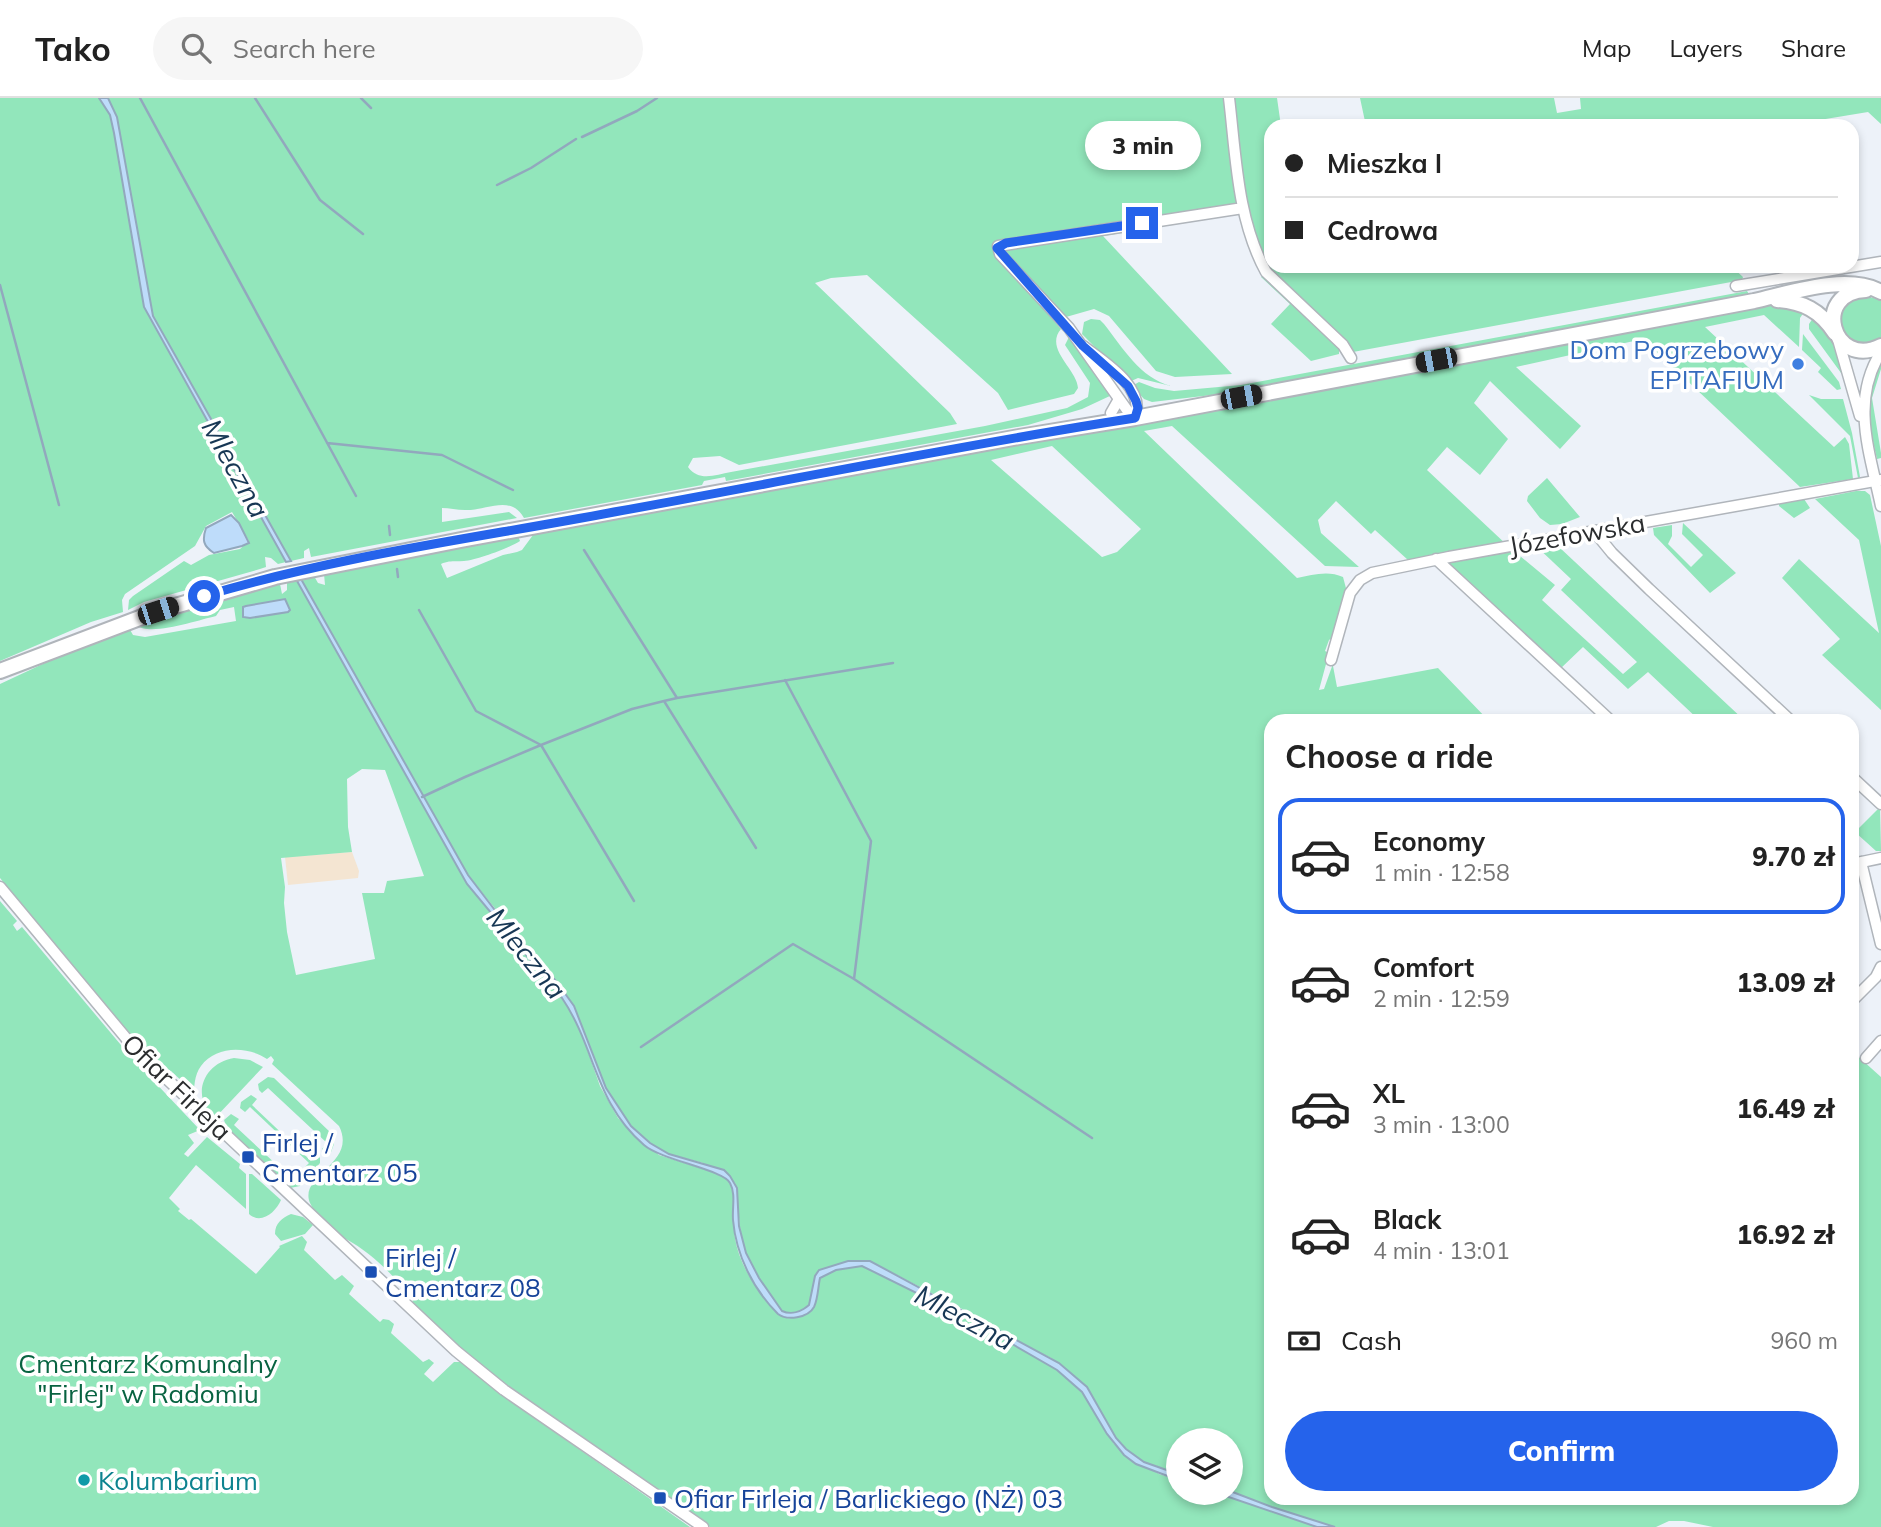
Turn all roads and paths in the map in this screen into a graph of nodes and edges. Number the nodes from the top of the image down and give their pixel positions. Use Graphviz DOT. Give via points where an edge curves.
graph roads {
  1 [pos="1229,98"];
  2 [pos="1243,208"];
  3 [pos="1881,261"];
  4 [pos="1859,265"];
  5 [pos="1264,268"];
  6 [pos="1267,273"];
  7 [pos="1813,273"];
  8 [pos="1751,284"];
  9 [pos="1736,286"];
  10 [pos="1881,292"];
  11 [pos="1754,302"];
  12 [pos="1837,336"];
  13 [pos="1083,346"];
  14 [pos="1881,346"];
  15 [pos="1881,352"];
  16 [pos="1351,358"];
  17 [pos="1129,409"];
  18 [pos="1019,437"];
  19 [pos="1868,441"];
  20 [pos="1878,480"];
  21 [pos="1881,506"];
  22 [pos="1594,531"];
  23 [pos="1436,559"];
  24 [pos="88,637"];
  25 [pos="1331,660"];
  26 [pos="0,671"];
  27 [pos="0,680"];
  28 [pos="1603,714"];
  29 [pos="1783,714"];
  30 [pos="1859,783"];
  31 [pos="1881,804"];
  32 [pos="1881,858"];
  33 [pos="1859,862"];
  34 [pos="1859,873"];
  35 [pos="0,887"];
  36 [pos="1881,944"];
  37 [pos="1881,967"];
  38 [pos="1859,994"];
  39 [pos="1881,1041"];
  40 [pos="1866,1058"];
  41 [pos="703,1527"];
  1 -- 2 [label="street"];
  2 -- 5 [label="street"];
  2 -- 13 [label="street" via="998,246 1000,254"];
  3 -- 4 [label="street"];
  6 -- 16 [label="street"];
  7 -- 8 [label="street"];
  8 -- 9 [label="street"];
  8 -- 11 [label="street"];
  10 -- 11 [label="street" via="1850,284"];
  10 -- 12 [label="street" via="1854,292 1841,300 1833,314"];
  11 -- 12 [label="street" via="1784,301 1810,307"];
  11 -- 17 [label="street" via="1241,397 1196,398"];
  12 -- 14 [label="street" via="1855,350"];
  12 -- 19 [label="street"];
  13 -- 17 [label="street"];
  13 -- 17 [label="street" via="1128,386"];
  15 -- 19 [label="street" via="1865,388"];
  17 -- 18 [label="street"];
  17 -- 18 [label="street"];
  18 -- 24 [label="street" via="275,577 184,602"];
  19 -- 20 [label="street"];
  20 -- 21 [label="street"];
  20 -- 22 [label="street, Józefowska"];
  22 -- 23 [label="street, Józefowska"];
  22 -- 29 [label="street" via="1649,589"];
  23 -- 25 [label="street, Józefowska" via="1372,573 1360,580 1350,593"];
  23 -- 28 [label="street"];
  24 -- 26 [label="street"];
  24 -- 27 [label="street"];
  30 -- 31 [label="street"];
  32 -- 33 [label="street"];
  34 -- 36 [label="street"];
  35 -- 41 [label="street, Ofiar Firleja" via="136,1050 456,1351 504,1390"];
  37 -- 38 [label="street"];
  39 -- 40 [label="street"];
}
